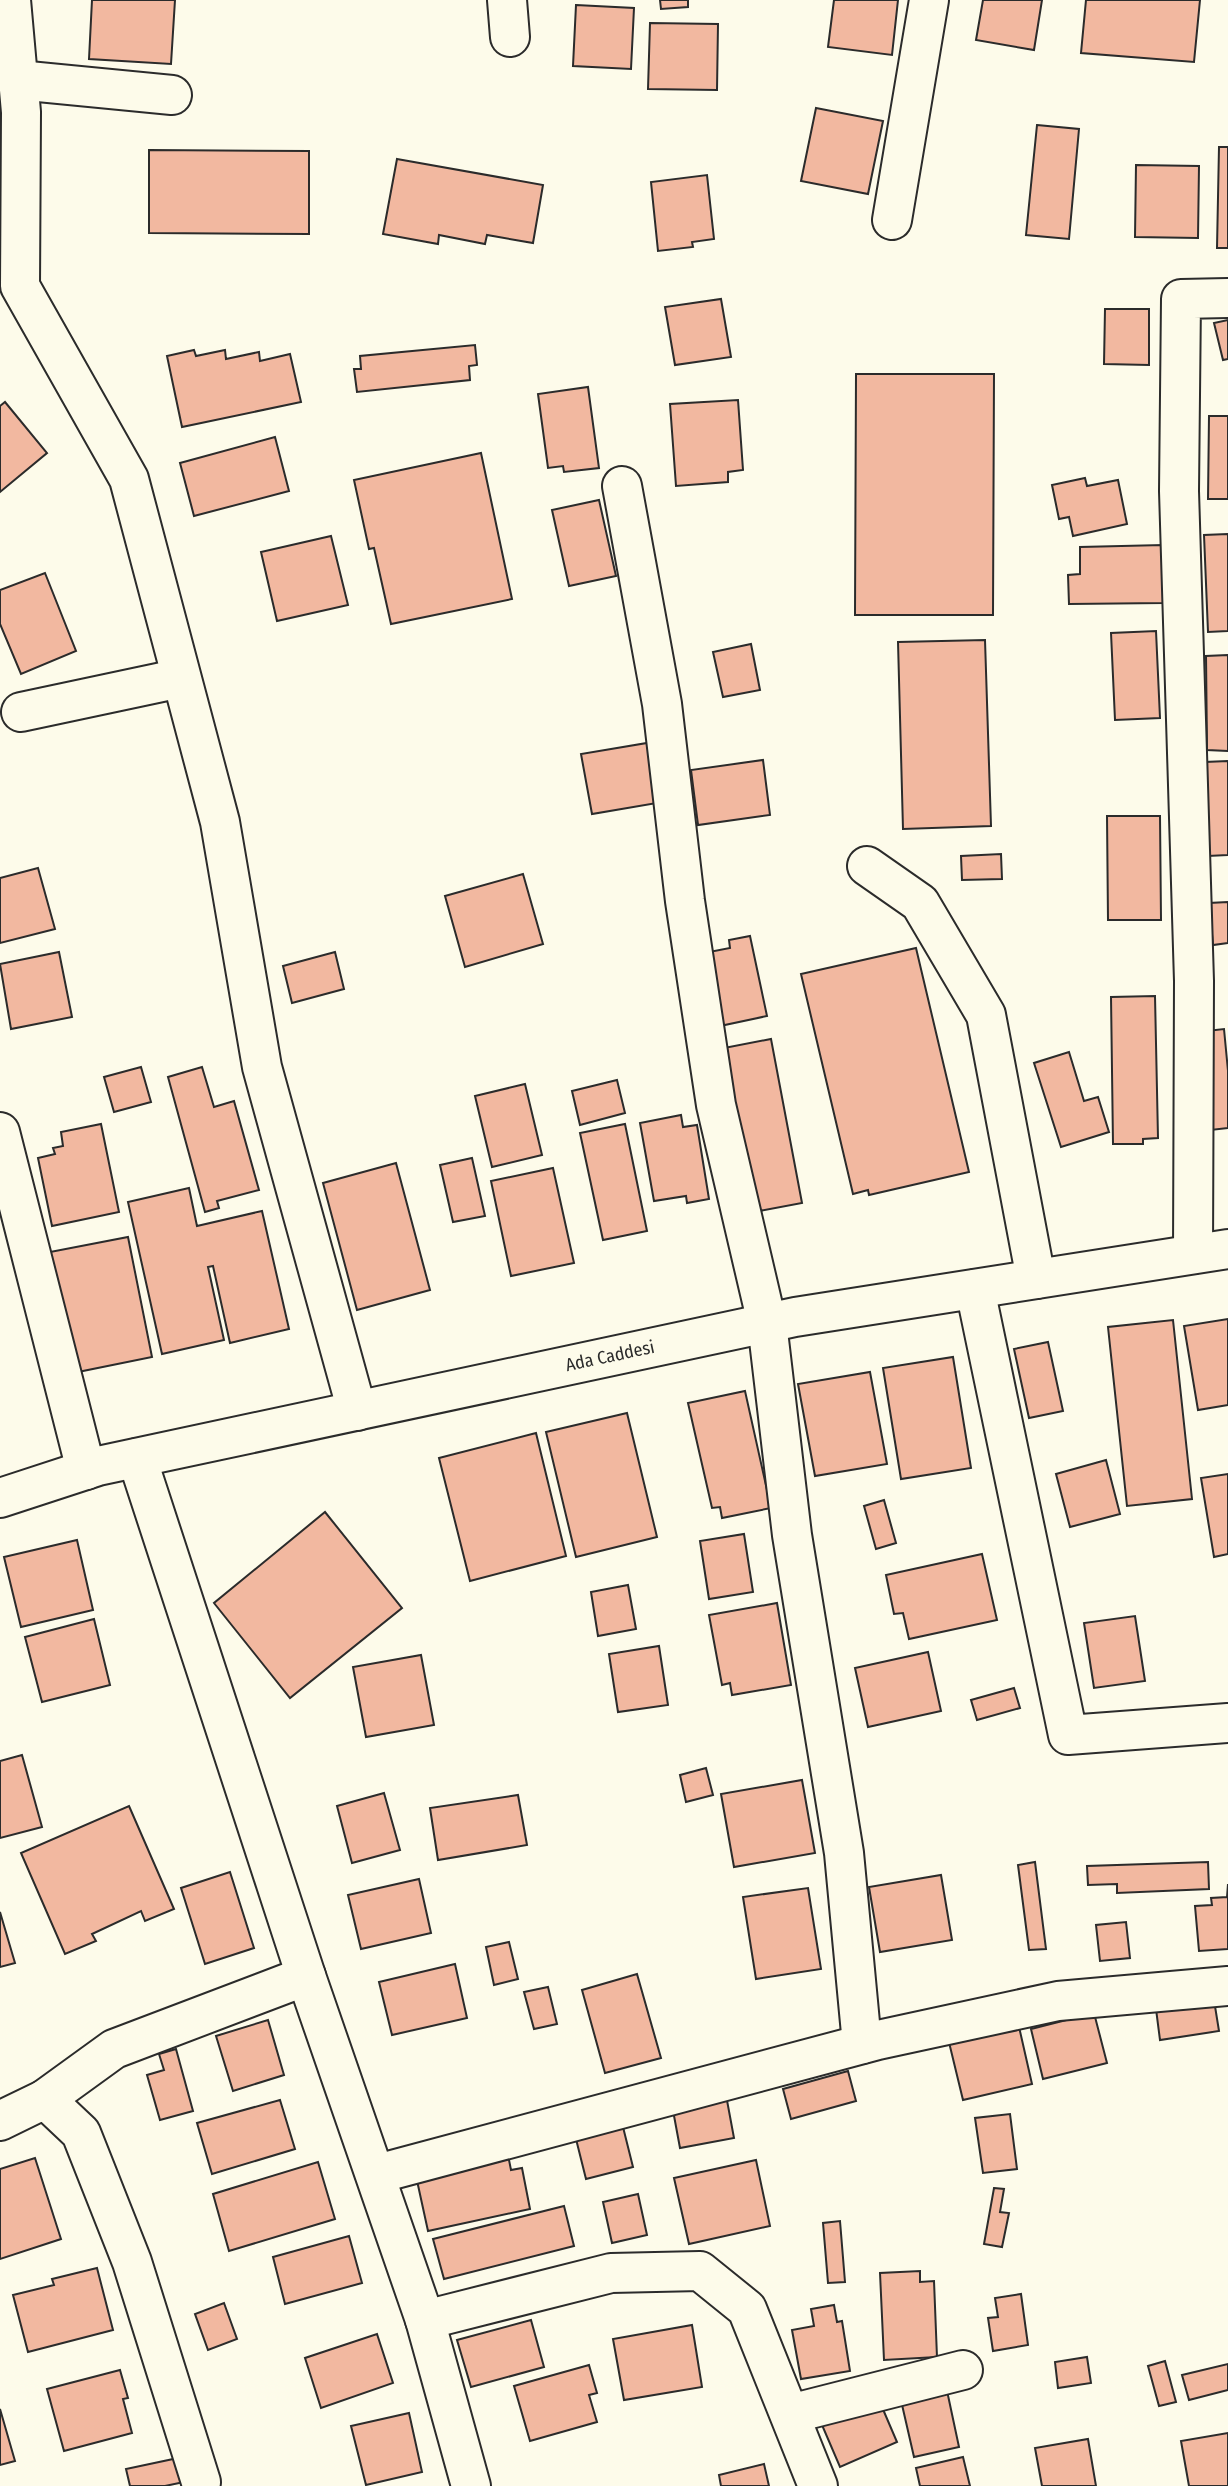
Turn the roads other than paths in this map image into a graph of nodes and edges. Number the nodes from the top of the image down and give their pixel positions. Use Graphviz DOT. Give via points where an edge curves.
graph roads {
  1 [pos="11,0"];
  2 [pos="507,0"];
  3 [pos="929,0"];
  4 [pos="510,37"];
  5 [pos="18,80"];
  6 [pos="172,95"];
  7 [pos="892,220"];
  8 [pos="1228,298"];
  9 [pos="622,486"];
  10 [pos="181,678"];
  11 [pos="21,712"];
  12 [pos="867,866"];
  13 [pos="0,1132"];
  14 [pos="1211,1252"];
  15 [pos="1036,1279"];
  16 [pos="975,1289"];
  17 [pos="766,1323"];
  18 [pos="357,1411"];
  19 [pos="137,1458"];
  20 [pos="86,1470"];
  21 [pos="0,1498"];
  22 [pos="1228,1723"];
  23 [pos="306,1976"];
  24 [pos="1228,1986"];
  25 [pos="862,2044"];
  26 [pos="45,2099"];
  27 [pos="0,2120"];
  28 [pos="377,2174"];
  29 [pos="425,2319"];
  30 [pos="962,2370"];
  31 [pos="790,2414"];
  32 [pos="201,2482"];
  33 [pos="471,2486"];
  34 [pos="818,2486"];
  1 -- 5 [label="street"];
  2 -- 4 [label="street"];
  3 -- 7 [label="street"];
  5 -- 6 [label="street"];
  5 -- 10 [label="street" via="20,286 129,479"];
  8 -- 14 [label="street" via="1181,299 1179,491 1194,981"];
  9 -- 17 [label="street" via="662,704 716,1105"];
  10 -- 11 [label="street"];
  10 -- 18 [label="street" via="220,822 262,1068"];
  12 -- 15 [label="street" via="920,903 986,1015"];
  13 -- 20 [label="street"];
  14 -- 15 [label="street, Ada Caddesi"];
  15 -- 16 [label="street, Ada Caddesi"];
  16 -- 17 [label="street, Ada Caddesi"];
  16 -- 22 [label="street" via="1068,1735"];
  17 -- 18 [label="street, Ada Caddesi"];
  17 -- 25 [label="street" via="792,1535 844,1853"];
  18 -- 19 [label="street, Ada Caddesi"];
  19 -- 20 [label="street, Ada Caddesi"];
  19 -- 23 [label="street"];
  20 -- 21 [label="street, Ada Caddesi"];
  23 -- 26 [label="street" via="114,2049"];
  23 -- 28 [label="street"];
  24 -- 25 [label="street" via="1058,2001"];
  25 -- 28 [label="street"];
  26 -- 27 [label="street"];
  26 -- 32 [label="street" via="81,2133 132,2262"];
  28 -- 29 [label="street"];
  29 -- 31 [label="street" via="611,2273 700,2271 747,2309"];
  29 -- 33 [label="street"];
  30 -- 31 [label="street"];
  31 -- 34 [label="street"];
}
